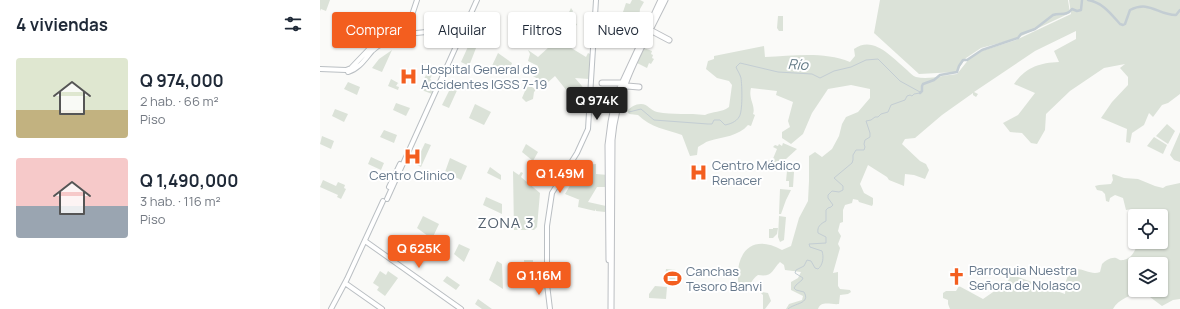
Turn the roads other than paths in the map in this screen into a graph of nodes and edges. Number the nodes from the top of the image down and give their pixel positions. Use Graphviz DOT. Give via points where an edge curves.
graph roads {
  1 [pos="417,0"];
  2 [pos="476,0"];
  3 [pos="596,0"];
  4 [pos="662,3"];
  5 [pos="413,12"];
  6 [pos="471,12"];
  7 [pos="653,21"];
  8 [pos="653,32"];
  9 [pos="670,40"];
  10 [pos="377,48"];
  11 [pos="454,48"];
  12 [pos="455,48"];
  13 [pos="640,48"];
  14 [pos="356,66"];
  15 [pos="320,70"];
  16 [pos="602,83"];
  17 [pos="623,84"];
  18 [pos="639,87"];
  19 [pos="424,113"];
  20 [pos="424,120"];
  21 [pos="608,174"];
  22 [pos="613,189"];
  23 [pos="385,200"];
  24 [pos="366,241"];
  25 [pos="346,284"];
  26 [pos="610,290"];
  27 [pos="610,307"];
  28 [pos="550,308"];
  29 [pos="333,309"];
  30 [pos="382,309"];
  31 [pos="461,309"];
  1 -- 5 [label="main road"];
  2 -- 6 [label="main road"];
  3 -- 28 [label="main road" via="586,132 553,188 550,199 545,233"];
  4 -- 7 [label="highway"];
  8 -- 9 [label="highway"];
  10 -- 14 [label="main road"];
  11 -- 19 [label="main road"];
  12 -- 20 [label="main road"];
  13 -- 17 [label="highway"];
  14 -- 15 [label="main road" via="346,70"];
  14 -- 15 [label="main road" via="350,72"];
  16 -- 17 [label="highway"];
  17 -- 18 [label="highway"];
  17 -- 21 [label="highway" via="614,105"];
  17 -- 22 [label="highway" via="613,130"];
  19 -- 20 [label="main road"];
  19 -- 23 [label="main road"];
  20 -- 23 [label="main road"];
  21 -- 22 [label="highway" via="610,188"];
  21 -- 26 [label="highway"];
  22 -- 26 [label="highway"];
  23 -- 24 [label="main road"];
  24 -- 25 [label="main road"];
  24 -- 31 [label="main road"];
  25 -- 29 [label="main road"];
  25 -- 30 [label="main road"];
  26 -- 27 [label="highway"];
}
